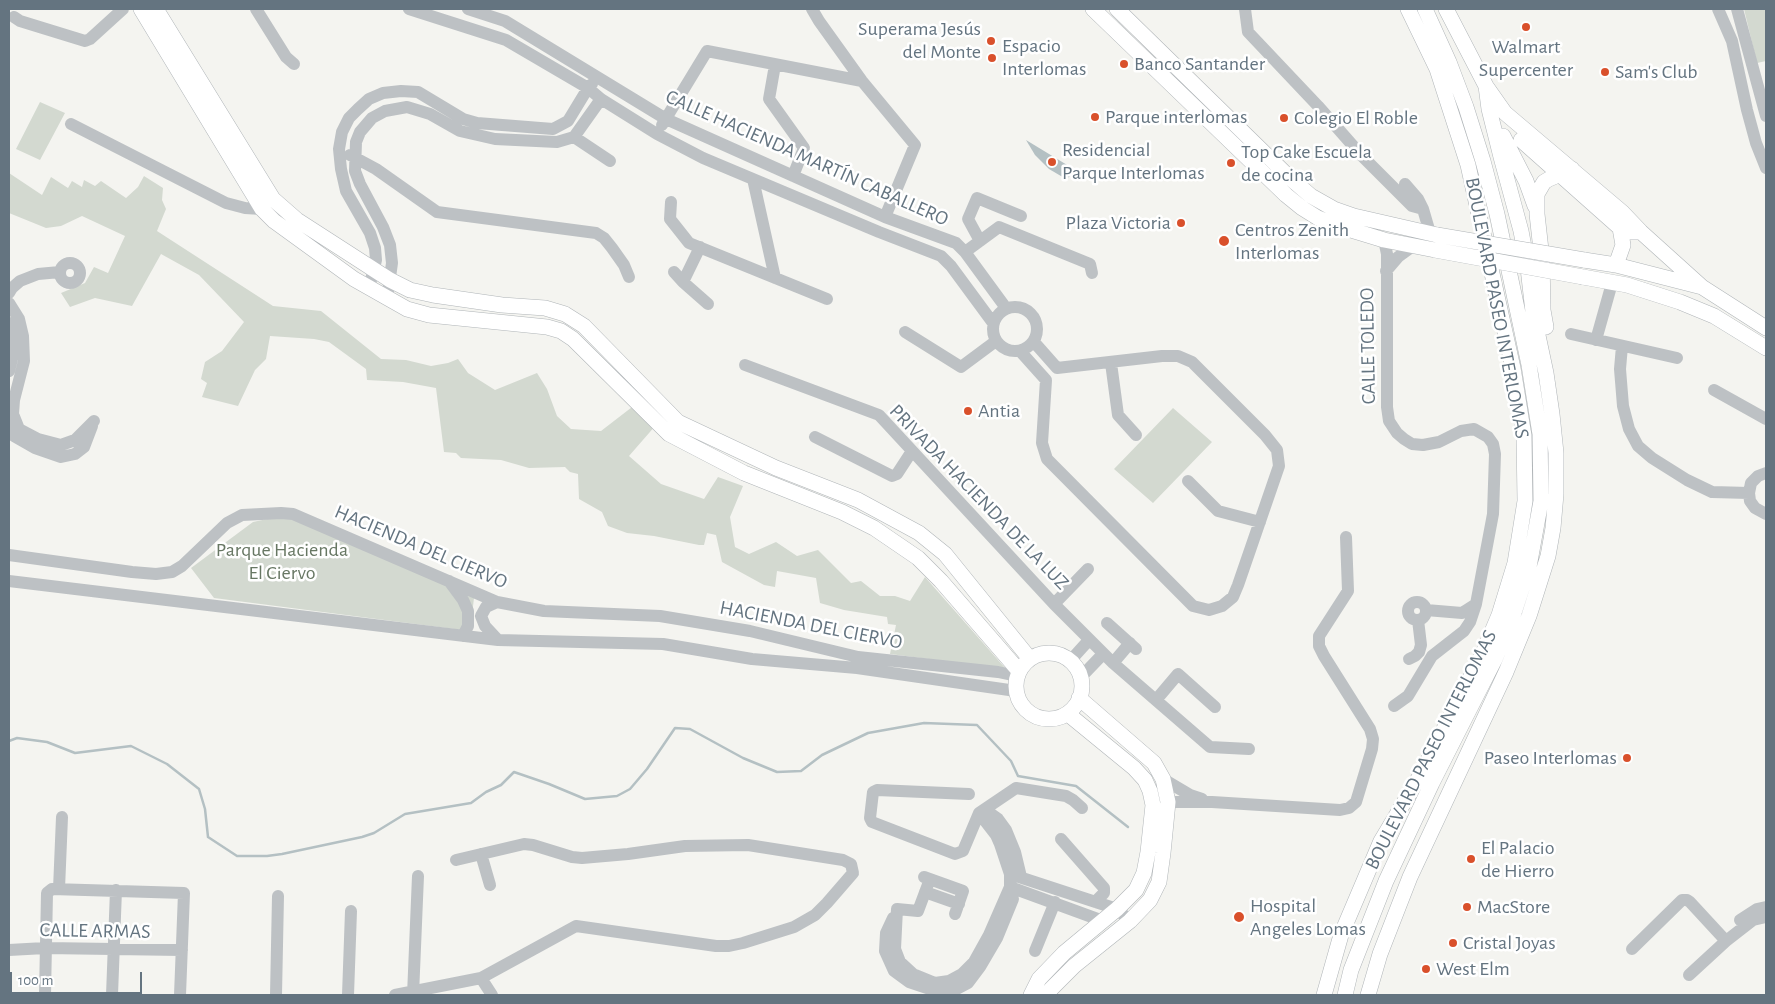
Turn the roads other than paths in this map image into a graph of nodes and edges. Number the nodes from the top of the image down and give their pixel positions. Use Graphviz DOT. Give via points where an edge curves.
graph roads {
  1 [pos="123,9"];
  2 [pos="141,9"];
  3 [pos="156,9"];
  4 [pos="256,9"];
  5 [pos="409,9"];
  6 [pos="468,9"];
  7 [pos="812,9"];
  8 [pos="1093,9"];
  9 [pos="1117,9"];
  10 [pos="1245,9"];
  11 [pos="1408,9"];
  12 [pos="1425,9"];
  13 [pos="1434,9"];
  14 [pos="1446,9"];
  15 [pos="1718,9"];
  16 [pos="1737,9"];
  17 [pos="14,17"];
  18 [pos="294,64"];
  19 [pos="775,65"];
  20 [pos="862,81"];
  21 [pos="1486,86"];
  22 [pos="588,88"];
  23 [pos="630,98"];
  24 [pos="601,99"];
  25 [pos="1494,114"];
  26 [pos="1766,116"];
  27 [pos="666,120"];
  28 [pos="218,122"];
  29 [pos="71,124"];
  30 [pos="657,134"];
  31 [pos="574,137"];
  32 [pos="1526,144"];
  33 [pos="1260,148"];
  34 [pos="339,149"];
  35 [pos="1504,152"];
  36 [pos="354,157"];
  37 [pos="1250,160"];
  38 [pos="610,161"];
  39 [pos="1766,168"];
  40 [pos="376,169"];
  41 [pos="1566,172"];
  42 [pos="793,176"];
  43 [pos="752,179"];
  44 [pos="360,184"];
  45 [pos="1405,184"];
  46 [pos="671,202"];
  47 [pos="262,209"];
  48 [pos="1423,209"];
  49 [pos="1537,214"];
  50 [pos="1021,216"];
  51 [pos="885,217"];
  52 [pos="380,221"];
  53 [pos="368,228"];
  54 [pos="1620,228"];
  55 [pos="1641,232"];
  56 [pos="1384,240"];
  57 [pos="1434,240"];
  58 [pos="980,241"];
  59 [pos="1413,246"];
  60 [pos="700,247"];
  61 [pos="965,252"];
  62 [pos="1616,265"];
  63 [pos="374,269"];
  64 [pos="1386,271"];
  65 [pos="60,272"];
  66 [pos="674,272"];
  67 [pos="1092,273"];
  68 [pos="629,277"];
  69 [pos="775,278"];
  70 [pos="1588,278"];
  71 [pos="390,280"];
  72 [pos="683,282"];
  73 [pos="1612,282"];
  74 [pos="1702,287"];
  75 [pos="369,288"];
  76 [pos="9,293"];
  77 [pos="388,299"];
  78 [pos="827,299"];
  79 [pos="1608,300"];
  80 [pos="9,303"];
  81 [pos="708,304"];
  82 [pos="1006,308"];
  83 [pos="1697,309"];
  84 [pos="9,323"];
  85 [pos="993,323"];
  86 [pos="1766,328"];
  87 [pos="905,332"];
  88 [pos="1571,334"];
  89 [pos="1596,340"];
  90 [pos="996,341"];
  91 [pos="1034,342"];
  92 [pos="1622,346"];
  93 [pos="1766,348"];
  94 [pos="1020,351"];
  95 [pos="1677,358"];
  96 [pos="1111,363"];
  97 [pos="745,364"];
  98 [pos="9,370"];
  99 [pos="1714,390"];
  100 [pos="1766,419"];
  101 [pos="9,427"];
  102 [pos="1136,435"];
  103 [pos="815,437"];
  104 [pos="912,451"];
  105 [pos="1766,472"];
  106 [pos="1188,481"];
  107 [pos="1748,493"];
  108 [pos="1766,514"];
  109 [pos="1260,522"];
  110 [pos="1563,524"];
  111 [pos="1346,537"];
  112 [pos="9,554"];
  113 [pos="41,560"];
  114 [pos="954,566"];
  115 [pos="1088,569"];
  116 [pos="9,581"];
  117 [pos="449,581"];
  118 [pos="941,581"];
  119 [pos="38,584"];
  120 [pos="497,602"];
  121 [pos="1054,604"];
  122 [pos="1476,604"];
  123 [pos="1442,612"];
  124 [pos="1107,622"];
  125 [pos="463,636"];
  126 [pos="1455,637"];
  127 [pos="498,640"];
  128 [pos="1089,640"];
  129 [pos="792,642"];
  130 [pos="1103,654"];
  131 [pos="1030,659"];
  132 [pos="1408,659"];
  133 [pos="1070,661"];
  134 [pos="788,663"];
  135 [pos="1113,663"];
  136 [pos="1080,678"];
  137 [pos="1018,680"];
  138 [pos="1079,698"];
  139 [pos="1156,700"];
  140 [pos="1394,706"];
  141 [pos="1214,708"];
  142 [pos="1068,714"];
  143 [pos="1249,749"];
  144 [pos="1462,762"];
  145 [pos="1163,779"];
  146 [pos="1432,783"];
  147 [pos="970,794"];
  148 [pos="1168,802"];
  149 [pos="1212,802"];
  150 [pos="1402,807"];
  151 [pos="1082,808"];
  152 [pos="979,813"];
  153 [pos="62,816"];
  154 [pos="1420,834"];
  155 [pos="1061,840"];
  156 [pos="481,854"];
  157 [pos="456,860"];
  158 [pos="418,876"];
  159 [pos="1014,882"];
  160 [pos="490,885"];
  161 [pos="116,890"];
  162 [pos="53,891"];
  163 [pos="925,892"];
  164 [pos="278,896"];
  165 [pos="1055,902"];
  166 [pos="1095,902"];
  167 [pos="1766,907"];
  168 [pos="1117,909"];
  169 [pos="351,911"];
  170 [pos="1766,916"];
  171 [pos="1751,917"];
  172 [pos="1103,921"];
  173 [pos="1130,921"];
  174 [pos="1723,937"];
  175 [pos="45,948"];
  176 [pos="114,949"];
  177 [pos="1632,949"];
  178 [pos="9,950"];
  179 [pos="182,950"];
  180 [pos="1035,951"];
  181 [pos="1689,975"];
  182 [pos="481,978"];
  183 [pos="413,994"];
  184 [pos="44,995"];
  185 [pos="112,995"];
  186 [pos="180,995"];
  187 [pos="276,995"];
  188 [pos="348,995"];
  189 [pos="395,995"];
  190 [pos="492,995"];
  191 [pos="1031,995"];
  192 [pos="1047,995"];
  193 [pos="1324,995"];
  194 [pos="1334,995"];
  195 [pos="1345,995"];
  196 [pos="1358,995"];
  197 [pos="1368,995"];
  1 -- 17 [label="street" via="85,41"];
  2 -- 28 [label="main road"];
  3 -- 28 [label="main road"];
  4 -- 18 [label="street" via="286,57"];
  5 -- 22 [label="street, CALLE HACIENDA MARTÍN CABALLERO" via="506,40"];
  6 -- 23 [label="street, CALLE HACIENDA MARTÍN CABALLERO" via="505,21"];
  7 -- 20 [label="street"];
  8 -- 37 [label="main road"];
  9 -- 33 [label="main road"];
  10 -- 48 [label="street" via="1248,32 1362,156 1412,206"];
  11 -- 150 [label="main road, BOULEVARD PASEO INTERLOMAS" via="1437,69 1468,165 1516,387 1524,436 1525,501 1515,563 1496,622 1479,662"];
  12 -- 146 [label="main road, BOULEVARD PASEO INTERLOMAS" via="1466,107 1497,214 1529,364 1540,434 1541,501 1529,567 1512,619"];
  13 -- 25 [label="main road"];
  14 -- 21 [label="main road"];
  15 -- 39 [label="street" via="1732,41 1747,110"];
  16 -- 26 [label="street"];
  19 -- 20 [label="street"];
  19 -- 27 [label="street" via="708,51"];
  19 -- 42 [label="street" via="769,99 804,148"];
  20 -- 51 [label="street" via="915,145"];
  21 -- 25 [label="main road"];
  21 -- 41 [label="main road" via="1505,113"];
  22 -- 23 [label="street" via="595,82"];
  22 -- 24 [label="street, CALLE HACIENDA MARTÍN CABALLERO"];
  22 -- 34 [label="street" via="568,121 553,129 477,123 464,119 418,92 383,93 370,99 349,118"];
  23 -- 27 [label="street, CALLE HACIENDA MARTÍN CABALLERO"];
  24 -- 30 [label="street, CALLE HACIENDA MARTÍN CABALLERO"];
  24 -- 31 [label="street"];
  25 -- 32 [label="main road"];
  25 -- 35 [label="main road"];
  27 -- 30 [label="street"];
  27 -- 42 [label="street, CALLE HACIENDA MARTÍN CABALLERO"];
  28 -- 47 [label="main road"];
  28 -- 63 [label="main road" via="273,199 298,220"];
  29 -- 47 [label="street" via="226,203"];
  30 -- 43 [label="street, CALLE HACIENDA MARTÍN CABALLERO"];
  31 -- 36 [label="street" via="557,142 495,139 460,131 430,114 407,108 386,111 372,118 360,132"];
  31 -- 38 [label="street"];
  32 -- 35 [label="main road"];
  32 -- 41 [label="main road"];
  33 -- 37 [label="main road"];
  33 -- 57 [label="main road" via="1311,196 1334,209"];
  34 -- 36 [label="street"];
  34 -- 53 [label="street" via="346,191"];
  35 -- 49 [label="main road" via="1526,181"];
  35 -- 144 [label="main road" via="1546,373 1556,453 1556,494 1548,556 1529,616"];
  36 -- 40 [label="street"];
  36 -- 44 [label="street"];
  37 -- 56 [label="main road" via="1286,194 1318,218"];
  40 -- 44 [label="street"];
  40 -- 68 [label="street" via="438,212 596,233 612,248"];
  41 -- 49 [label="main road" via="1549,179 1541,187"];
  41 -- 54 [label="main road"];
  41 -- 55 [label="main road" via="1622,212"];
  42 -- 51 [label="street, CALLE HACIENDA MARTÍN CABALLERO"];
  43 -- 69 [label="street"];
  43 -- 85 [label="street, CALLE HACIENDA MARTÍN CABALLERO" via="941,256"];
  44 -- 52 [label="street"];
  45 -- 48 [label="street"];
  46 -- 60 [label="street" via="670,219 689,243"];
  47 -- 75 [label="main road" via="290,234"];
  48 -- 57 [label="street"];
  49 -- 110 [label="main road" via="1543,310 1566,452"];
  50 -- 58 [label="street" via="976,198 968,219"];
  51 -- 61 [label="street, CALLE HACIENDA MARTÍN CABALLERO" via="956,243"];
  52 -- 53 [label="street"];
  52 -- 71 [label="street" via="390,245"];
  53 -- 63 [label="street" via="375,248"];
  54 -- 55 [label="main road"];
  54 -- 62 [label="main road" via="1623,245"];
  55 -- 74 [label="main road"];
  56 -- 59 [label="main road"];
  56 -- 64 [label="street, CALLE TOLEDO"];
  57 -- 59 [label="main road"];
  57 -- 62 [label="main road, bridge"];
  57 -- 70 [label="main road, bridge"];
  58 -- 61 [label="street"];
  58 -- 67 [label="street" via="999,227 1090,264"];
  59 -- 64 [label="street, CALLE TOLEDO"];
  60 -- 69 [label="street"];
  60 -- 72 [label="street"];
  61 -- 82 [label="street, CALLE HACIENDA MARTÍN CABALLERO"];
  62 -- 74 [label="main road"];
  62 -- 83 [label="main road" via="1629,276 1677,293"];
  63 -- 71 [label="main road"];
  63 -- 75 [label="street"];
  64 -- 122 [label="street, CALLE TOLEDO" via="1387,407 1389,421 1396,433 1412,444 1423,445 1474,429 1493,444 1493,514"];
  65 -- 76 [label="street" via="38,274 20,281"];
  66 -- 72 [label="street"];
  69 -- 78 [label="street"];
  70 -- 73 [label="main road"];
  70 -- 79 [label="street"];
  71 -- 77 [label="street"];
  71 -- 114 [label="main road" via="410,290 433,295 545,308 564,314 584,326 678,422 776,468 858,500 919,533 945,554"];
  72 -- 81 [label="street"];
  73 -- 79 [label="street"];
  73 -- 83 [label="main road"];
  74 -- 86 [label="main road"];
  75 -- 77 [label="main road"];
  77 -- 118 [label="main road" via="429,315 561,331 669,434 744,473 874,528 918,558"];
  79 -- 89 [label="street"];
  80 -- 101 [label="street" via="19,319 23,336 24,361 13,414 19,429 38,439 61,445 75,440 94,421 84,447 75,454 61,457 14,436"];
  82 -- 85 [label="street"];
  82 -- 91 [label="street" via="1018,306 1029,310 1038,331"];
  83 -- 93 [label="main road"];
  84 -- 98 [label="street" via="13,338"];
  85 -- 90 [label="street"];
  87 -- 90 [label="street" via="961,367"];
  88 -- 89 [label="street"];
  89 -- 92 [label="street"];
  90 -- 94 [label="street" via="1002,348"];
  91 -- 94 [label="street"];
  91 -- 96 [label="street" via="1057,368"];
  92 -- 95 [label="street"];
  92 -- 107 [label="street" via="1620,369 1624,406 1628,430 1638,446 1687,480 1712,492"];
  94 -- 109 [label="street" via="1046,380 1042,443 1047,459 1193,606 1209,610 1222,606 1233,597"];
  96 -- 102 [label="street" via="1118,415"];
  96 -- 109 [label="street" via="1162,356 1178,356 1192,362 1266,435 1277,450 1279,466"];
  97 -- 104 [label="street, PRIVADA HACIENDA DE LA LUZ" via="879,415"];
  99 -- 100 [label="street"];
  103 -- 104 [label="street" via="892,476 897,474"];
  104 -- 121 [label="street, PRIVADA HACIENDA DE LA LUZ"];
  105 -- 107 [label="street" via="1751,483"];
  106 -- 109 [label="street" via="1218,511"];
  107 -- 108 [label="street" via="1755,508"];
  111 -- 149 [label="street" via="1348,591 1319,636 1319,646 1373,739 1356,802 1340,810"];
  112 -- 113 [label="street, HACIENDA DEL CIERVO"];
  113 -- 117 [label="street, HACIENDA DEL CIERVO" via="148,574 172,572 227,523 242,514 281,513 293,514"];
  113 -- 119 [label="street" via="34,570"];
  114 -- 118 [label="street"];
  114 -- 131 [label="main road"];
  115 -- 121 [label="street"];
  116 -- 119 [label="street, HACIENDA DEL CIERVO"];
  117 -- 120 [label="street, HACIENDA DEL CIERVO"];
  117 -- 125 [label="street" via="468,611 468,626"];
  118 -- 137 [label="main road"];
  119 -- 125 [label="street, HACIENDA DEL CIERVO"];
  120 -- 127 [label="street" via="486,607 481,616 485,626"];
  120 -- 129 [label="street, HACIENDA DEL CIERVO" via="544,611 660,616 750,631"];
  121 -- 128 [label="street, PRIVADA HACIENDA DE LA LUZ"];
  122 -- 123 [label="street" via="1462,613"];
  122 -- 126 [label="street, CALLE TOLEDO" via="1470,622"];
  123 -- 126 [label="street" via="1451,622"];
  123 -- 132 [label="street" via="1422,615 1419,652"];
  124 -- 135 [label="street" via="1133,646"];
  125 -- 127 [label="street, HACIENDA DEL CIERVO"];
  126 -- 140 [label="street, CALLE TOLEDO" via="1432,656 1408,696"];
  127 -- 134 [label="street, HACIENDA DEL CIERVO" via="663,644"];
  128 -- 130 [label="street, PRIVADA HACIENDA DE LA LUZ"];
  128 -- 133 [label="street"];
  129 -- 134 [label="street"];
  129 -- 137 [label="street, HACIENDA DEL CIERVO" via="858,657 998,672"];
  130 -- 135 [label="street, PRIVADA HACIENDA DE LA LUZ"];
  130 -- 136 [label="street"];
  131 -- 133 [label="main road" via="1050,654"];
  131 -- 137 [label="main road"];
  133 -- 136 [label="main road"];
  134 -- 137 [label="street, HACIENDA DEL CIERVO" via="857,668 998,687"];
  135 -- 139 [label="street, PRIVADA HACIENDA DE LA LUZ"];
  136 -- 138 [label="main road"];
  137 -- 142 [label="main road" via="1020,703 1027,711 1045,719"];
  138 -- 142 [label="main road"];
  138 -- 145 [label="main road" via="1154,763"];
  139 -- 141 [label="street" via="1178,674"];
  139 -- 143 [label="street, PRIVADA HACIENDA DE LA LUZ" via="1210,747"];
  142 -- 168 [label="main road" via="1134,768 1150,791 1152,805 1144,873 1136,890"];
  144 -- 154 [label="main road"];
  144 -- 197 [label="main road" via="1410,877"];
  145 -- 148 [label="main road"];
  145 -- 149 [label="street" via="1190,795"];
  146 -- 154 [label="main road"];
  146 -- 195 [label="main road, BOULEVARD PASEO INTERLOMAS" via="1386,881 1351,970"];
  147 -- 152 [label="street" via="877,790 873,792 870,818 872,822 955,854 963,851"];
  148 -- 149 [label="street"];
  148 -- 173 [label="main road" via="1158,882 1150,900"];
  150 -- 193 [label="main road, BOULEVARD PASEO INTERLOMAS" via="1381,841 1344,928"];
  150 -- 194 [label="main road" via="1337,979"];
  151 -- 152 [label="street" via="1066,796 1019,788"];
  152 -- 159 [label="street" via="991,814 1006,830 1015,852"];
  153 -- 162 [label="street"];
  154 -- 196 [label="main road" via="1398,884"];
  155 -- 166 [label="street" via="1104,888 1104,893"];
  156 -- 157 [label="street"];
  156 -- 160 [label="street"];
  156 -- 182 [label="street" via="524,844 582,858 685,846 748,845 843,860 851,864 853,873 815,915 788,929 729,946 576,926"];
  158 -- 183 [label="street"];
  159 -- 163 [label="street" via="974,962 949,982 934,983 912,974 900,962 895,949 897,909 918,911"];
  159 -- 165 [label="street"];
  159 -- 166 [label="street"];
  161 -- 162 [label="street"];
  161 -- 176 [label="street"];
  161 -- 179 [label="street" via="182,892"];
  162 -- 175 [label="street"];
  163 -- 163 [label="street" via="927,878 963,891 957,909"];
  164 -- 187 [label="street"];
  165 -- 172 [label="street"];
  165 -- 180 [label="street"];
  166 -- 168 [label="street"];
  167 -- 171 [label="street"];
  168 -- 172 [label="main road"];
  168 -- 173 [label="street"];
  169 -- 188 [label="street"];
  170 -- 171 [label="street"];
  171 -- 174 [label="street"];
  172 -- 191 [label="main road" via="1039,979"];
  173 -- 192 [label="main road" via="1074,966"];
  174 -- 177 [label="street" via="1690,902 1682,900"];
  174 -- 181 [label="street"];
  175 -- 176 [label="street, CALLE ARMAS"];
  175 -- 178 [label="street, CALLE ARMAS"];
  175 -- 184 [label="street"];
  176 -- 179 [label="street, CALLE ARMAS"];
  176 -- 185 [label="street"];
  179 -- 186 [label="street"];
  182 -- 183 [label="street"];
  182 -- 190 [label="street"];
  183 -- 189 [label="street"];
}
